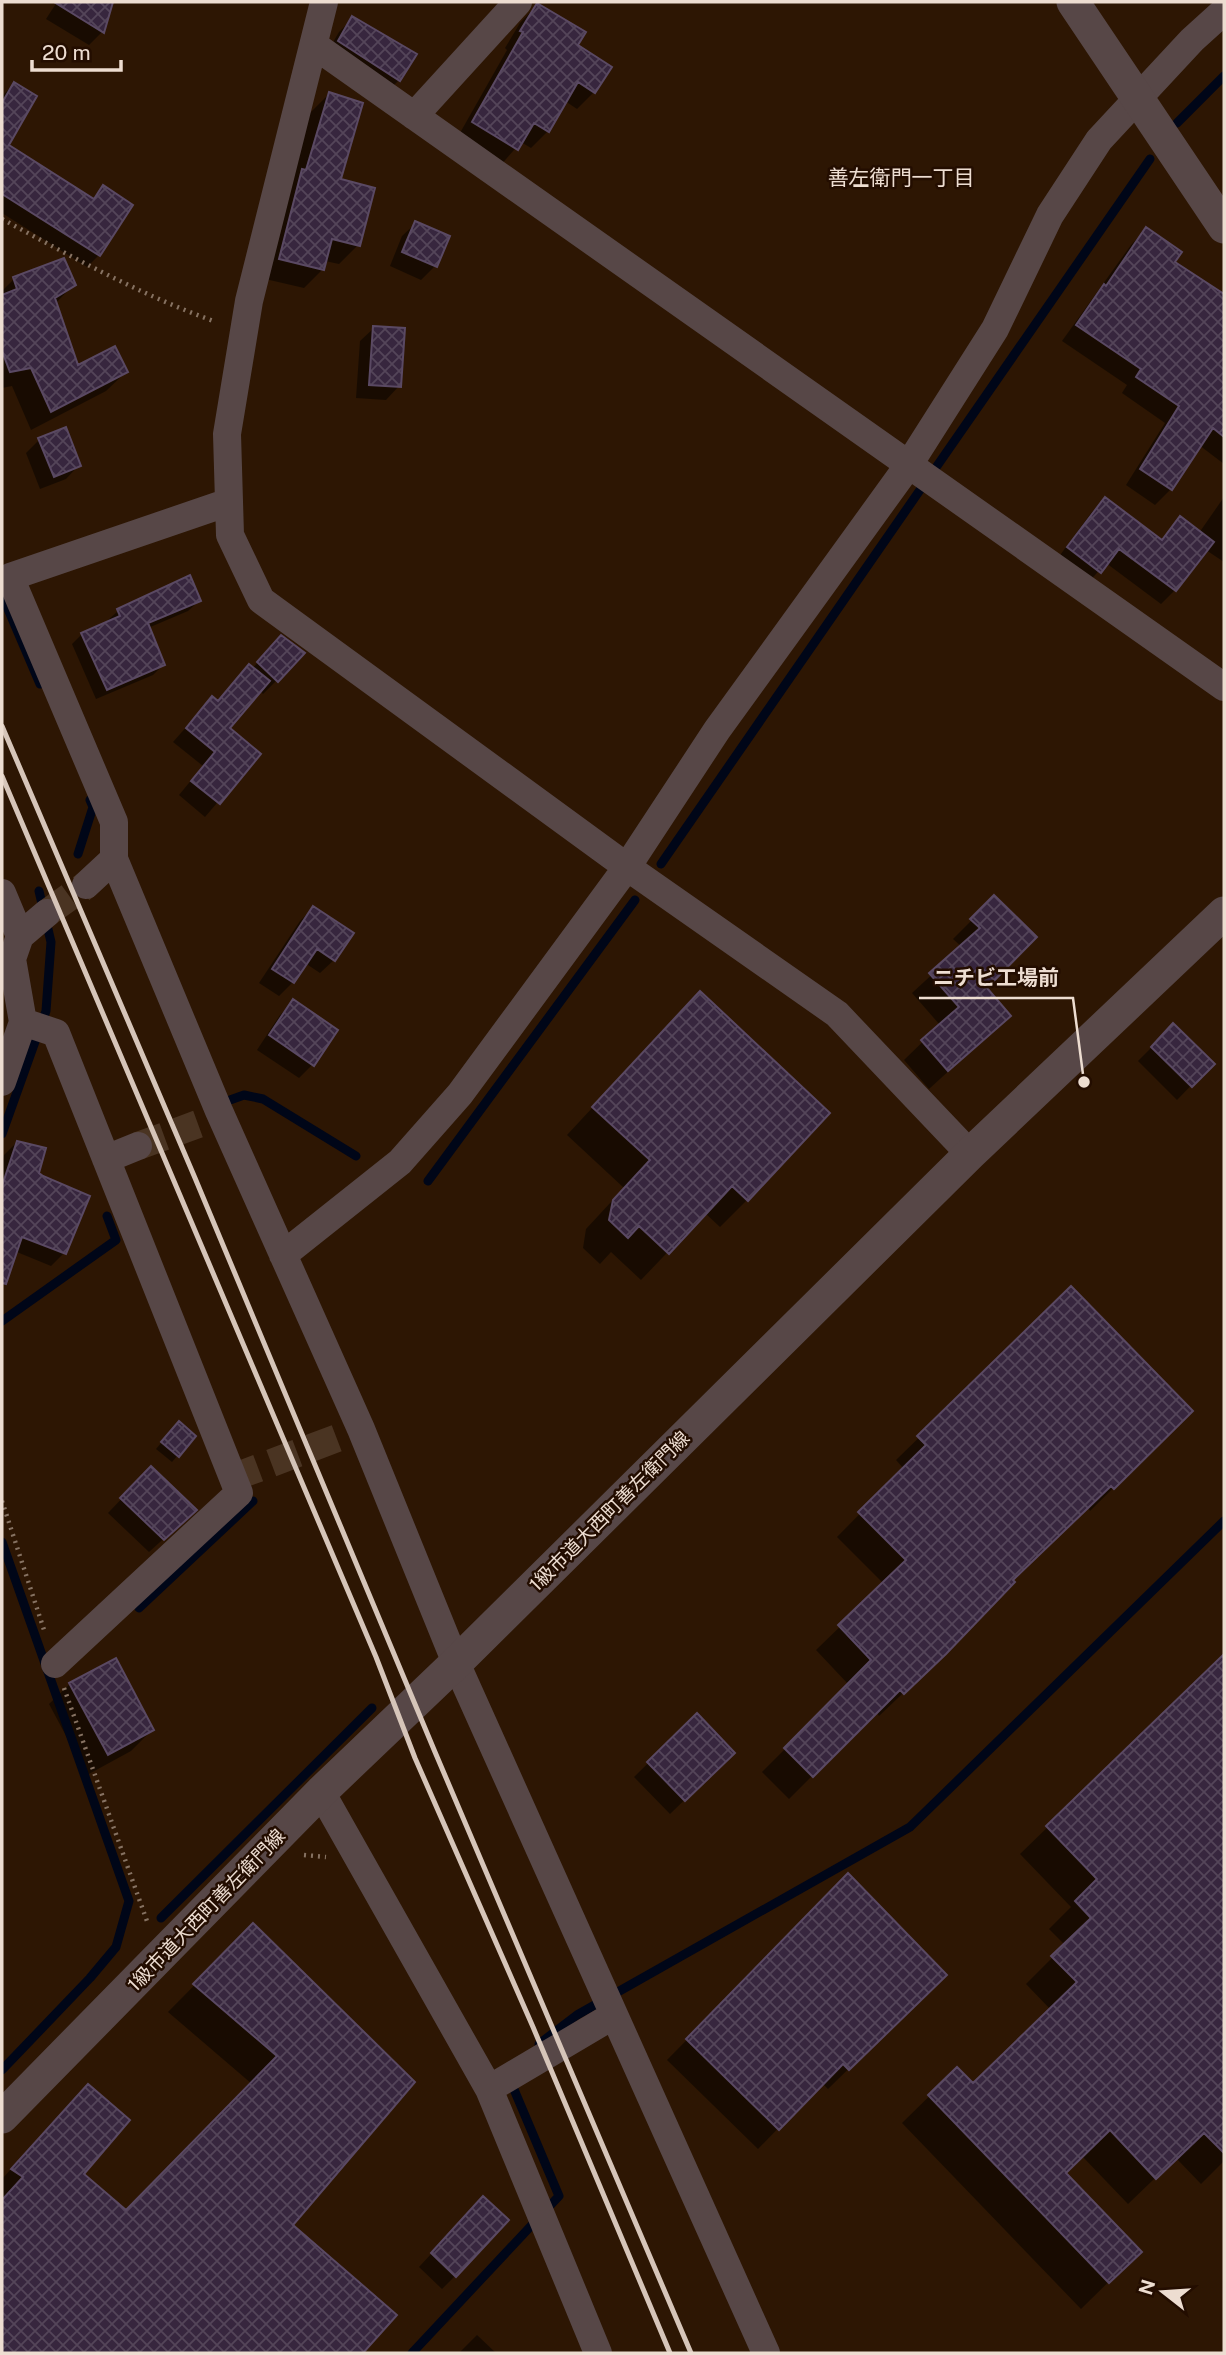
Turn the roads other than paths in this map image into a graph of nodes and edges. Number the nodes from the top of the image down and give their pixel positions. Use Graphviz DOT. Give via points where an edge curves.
graph roads {
  1 [pos="324,2"];
  2 [pos="518,2"];
  3 [pos="1073,2"];
  4 [pos="1224,11"];
  5 [pos="314,45"];
  6 [pos="1138,99"];
  7 [pos="414,116"];
  8 [pos="1224,227"];
  9 [pos="908,466"];
  10 [pos="229,502"];
  11 [pos="1224,687"];
  12 [pos="114,859"];
  13 [pos="627,867"];
  14 [pos="86,885"];
  15 [pos="2,894"];
  16 [pos="47,913"];
  17 [pos="1224,913"];
  18 [pos="20,936"];
  19 [pos="23,1022"];
  20 [pos="2,1082"];
  21 [pos="138,1146"];
  22 [pos="970,1154"];
  23 [pos="106,1159"];
  24 [pos="284,1255"];
  25 [pos="55,1664"];
  26 [pos="456,1664"];
  27 [pos="321,1792"];
  28 [pos="614,2015"];
  29 [pos="489,2089"];
  30 [pos="2,2118"];
  31 [pos="598,2353"];
  32 [pos="766,2353"];
  1 -- 5 [label="street"];
  2 -- 7 [label="street"];
  3 -- 6 [label="street"];
  4 -- 6 [label="street"];
  5 -- 7 [label="street"];
  5 -- 10 [label="street" via="249,301 227,434"];
  6 -- 8 [label="street"];
  6 -- 9 [label="street" via="1099,140 1050,215 995,329"];
  7 -- 9 [label="street"];
  9 -- 11 [label="street"];
  9 -- 13 [label="street" via="717,730"];
  10 -- 12 [label="street" via="10,577 114,822"];
  10 -- 13 [label="street" via="230,535 261,600"];
  12 -- 14 [label="street"];
  12 -- 24 [label="street" via="208,1117"];
  13 -- 22 [label="street" via="837,1014"];
  13 -- 24 [label="street" via="460,1094 400,1162"];
  15 -- 18 [label="street"];
  16 -- 18 [label="street"];
  17 -- 22 [label="street, 1級市道大西町善左衛門線"];
  18 -- 19 [label="street" via="12,959"];
  19 -- 20 [label="street"];
  19 -- 23 [label="street" via="56,1033"];
  21 -- 23 [label="street"];
  22 -- 26 [label="street, 1級市道大西町善左衛門線"];
  23 -- 25 [label="street" via="239,1493"];
  24 -- 26 [label="street" via="361,1429"];
  26 -- 27 [label="street, 1級市道大西町善左衛門線"];
  26 -- 28 [label="street"];
  27 -- 29 [label="street"];
  27 -- 30 [label="street, 1級市道大西町善左衛門線"];
  28 -- 29 [label="street"];
  28 -- 32 [label="street"];
  29 -- 31 [label="street"];
}
